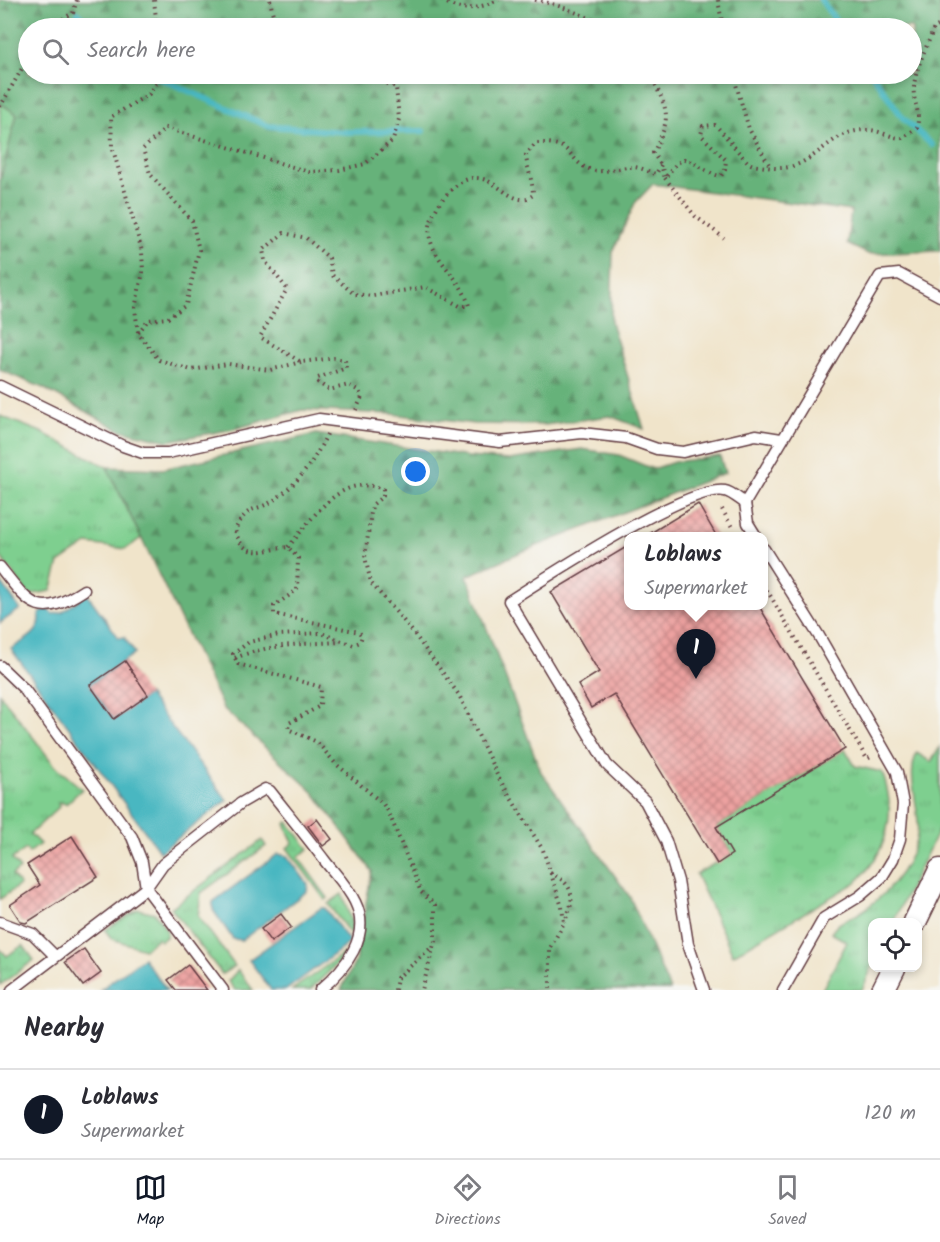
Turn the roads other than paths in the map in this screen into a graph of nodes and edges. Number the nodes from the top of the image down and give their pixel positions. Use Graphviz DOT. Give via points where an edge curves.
graph roads {
  1 [pos="940,296"];
  2 [pos="0,386"];
  3 [pos="781,439"];
  4 [pos="745,503"];
  5 [pos="753,532"];
  6 [pos="768,555"];
  7 [pos="0,567"];
  8 [pos="84,591"];
  9 [pos="0,666"];
  10 [pos="940,870"];
  11 [pos="146,888"];
  12 [pos="917,918"];
  13 [pos="0,922"];
  14 [pos="54,956"];
  15 [pos="892,972"];
  16 [pos="12,990"];
  17 [pos="223,990"];
  18 [pos="320,990"];
  19 [pos="704,990"];
  20 [pos="783,990"];
  21 [pos="883,990"];
  1 -- 3 [label="lane" via="899,274 880,276"];
  2 -- 3 [label="lane" via="143,453 194,448 319,419 500,442 582,433 626,438 657,449 683,452 756,435"];
  3 -- 4 [label="lane"];
  4 -- 5 [label="lane"];
  4 -- 19 [label="lane" via="725,491 698,494 610,538 509,601 608,765 645,801 666,841 678,881 688,944"];
  6 -- 20 [label="lane" via="897,772 904,822 893,859 882,877 824,918"];
  7 -- 8 [label="lane" via="34,606 63,604"];
  9 -- 11 [label="lane" via="24,688 132,837 142,862"];
  10 -- 12 [label="street"];
  11 -- 14 [label="lane"];
  11 -- 17 [label="lane"];
  11 -- 18 [label="lane" via="163,864 259,790 270,791 348,890 360,916 361,932 355,948 345,965"];
  13 -- 14 [label="lane" via="36,935"];
  14 -- 16 [label="lane"];
  15 -- 21 [label="street"];
}
